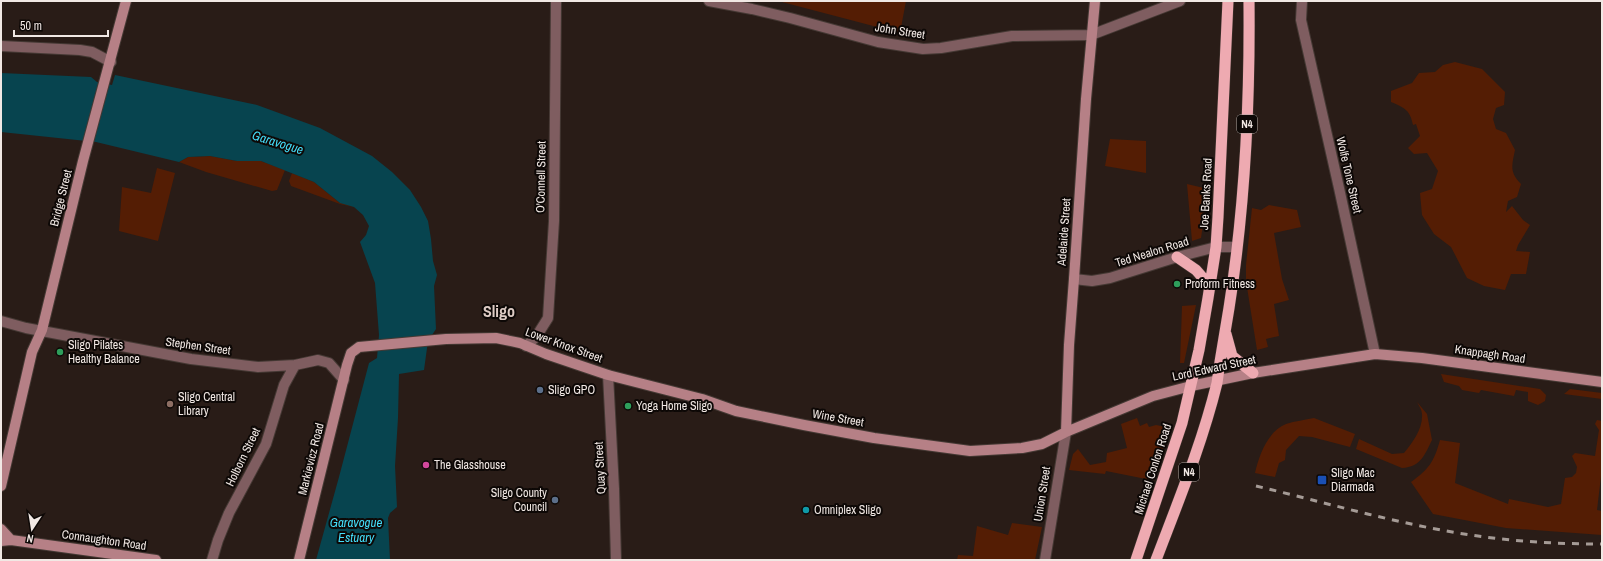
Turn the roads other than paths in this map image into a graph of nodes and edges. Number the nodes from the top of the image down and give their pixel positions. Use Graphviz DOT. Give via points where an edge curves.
graph roads {
  1 [pos="126,1"];
  2 [pos="556,1"];
  3 [pos="709,1"];
  4 [pos="1095,1"];
  5 [pos="1180,1"];
  6 [pos="1228,1"];
  7 [pos="1249,1"];
  8 [pos="1302,1"];
  9 [pos="1091,35"];
  10 [pos="1,46"];
  11 [pos="111,62"];
  12 [pos="1237,246"];
  13 [pos="1216,247"];
  14 [pos="1177,257"];
  15 [pos="1074,279"];
  16 [pos="1210,286"];
  17 [pos="1,321"];
  18 [pos="42,330"];
  19 [pos="1226,332"];
  20 [pos="526,346"];
  21 [pos="1374,354"];
  22 [pos="295,365"];
  23 [pos="348,365"];
  24 [pos="1253,373"];
  25 [pos="608,375"];
  26 [pos="344,380"];
  27 [pos="1217,381"];
  28 [pos="1602,382"];
  29 [pos="1191,386"];
  30 [pos="1066,432"];
  31 [pos="1,486"];
  32 [pos="1,529"];
  33 [pos="6,541"];
  34 [pos="156,560"];
  35 [pos="212,560"];
  36 [pos="299,560"];
  37 [pos="616,560"];
  38 [pos="1045,560"];
  39 [pos="1136,560"];
  40 [pos="1156,560"];
  1 -- 11 [label="main road, Bridge Street"];
  2 -- 20 [label="street, O'Connell Street" via="554,221 548,318 536,337"];
  3 -- 9 [label="street, John Street" via="752,9 910,48 941,48 1012,36"];
  4 -- 9 [label="main road, Adelaide Street"];
  5 -- 9 [label="street"];
  6 -- 13 [label="highway, Joe Banks Road / N4"];
  7 -- 12 [label="highway, N4" via="1248,103"];
  8 -- 21 [label="street, Wolfe Tone Street" via="1301,20"];
  9 -- 15 [label="main road, Adelaide Street"];
  10 -- 11 [label="street" via="80,50 92,52"];
  11 -- 18 [label="main road, Bridge Street" via="88,143"];
  12 -- 13 [label="street, Ted Nealon Road"];
  12 -- 19 [label="highway, N4"];
  13 -- 14 [label="street, Ted Nealon Road"];
  13 -- 16 [label="highway, Joe Banks Road / N4"];
  14 -- 15 [label="street, Ted Nealon Road" via="1110,278 1092,281"];
  14 -- 16 [label="highway" via="1196,270"];
  15 -- 30 [label="main road, Adelaide Street" via="1068,345"];
  16 -- 29 [label="highway, Joe Banks Road / N4"];
  17 -- 18 [label="street, Stephen Street"];
  18 -- 22 [label="street, Stephen Street" via="184,359 258,367"];
  18 -- 31 [label="main road, Bridge Street" via="32,352"];
  19 -- 24 [label="highway, N4" via="1232,356"];
  19 -- 27 [label="highway, N4"];
  20 -- 23 [label="main road, Lower Knox Street" via="494,338 377,345 359,347 351,353"];
  20 -- 25 [label="main road, Lower Knox Street"];
  21 -- 24 [label="main road, Lord Edward Street"];
  21 -- 28 [label="main road, Knappagh Road"];
  22 -- 26 [label="street, Stephen Street" via="318,360 329,364"];
  22 -- 35 [label="street, Holborn Street" via="284,385 266,444 229,513"];
  23 -- 26 [label="main road, Markievicz Road"];
  24 -- 27 [label="main road, Lord Edward Street"];
  25 -- 30 [label="main road, Wine Street" via="702,399 736,411 804,426 963,450 1022,448 1042,444"];
  25 -- 37 [label="street, Quay Street"];
  26 -- 36 [label="main road, Markievicz Road"];
  27 -- 29 [label="main road, Lord Edward Street"];
  27 -- 40 [label="highway, N4" via="1196,455"];
  29 -- 30 [label="main road, Lord Edward Street" via="1153,396"];
  29 -- 39 [label="highway, Michael Conlon Road / N4" via="1182,423"];
  30 -- 38 [label="street, Union Street"];
  32 -- 33 [label="main road"];
  33 -- 34 [label="main road, Connaughton Road"];
}
